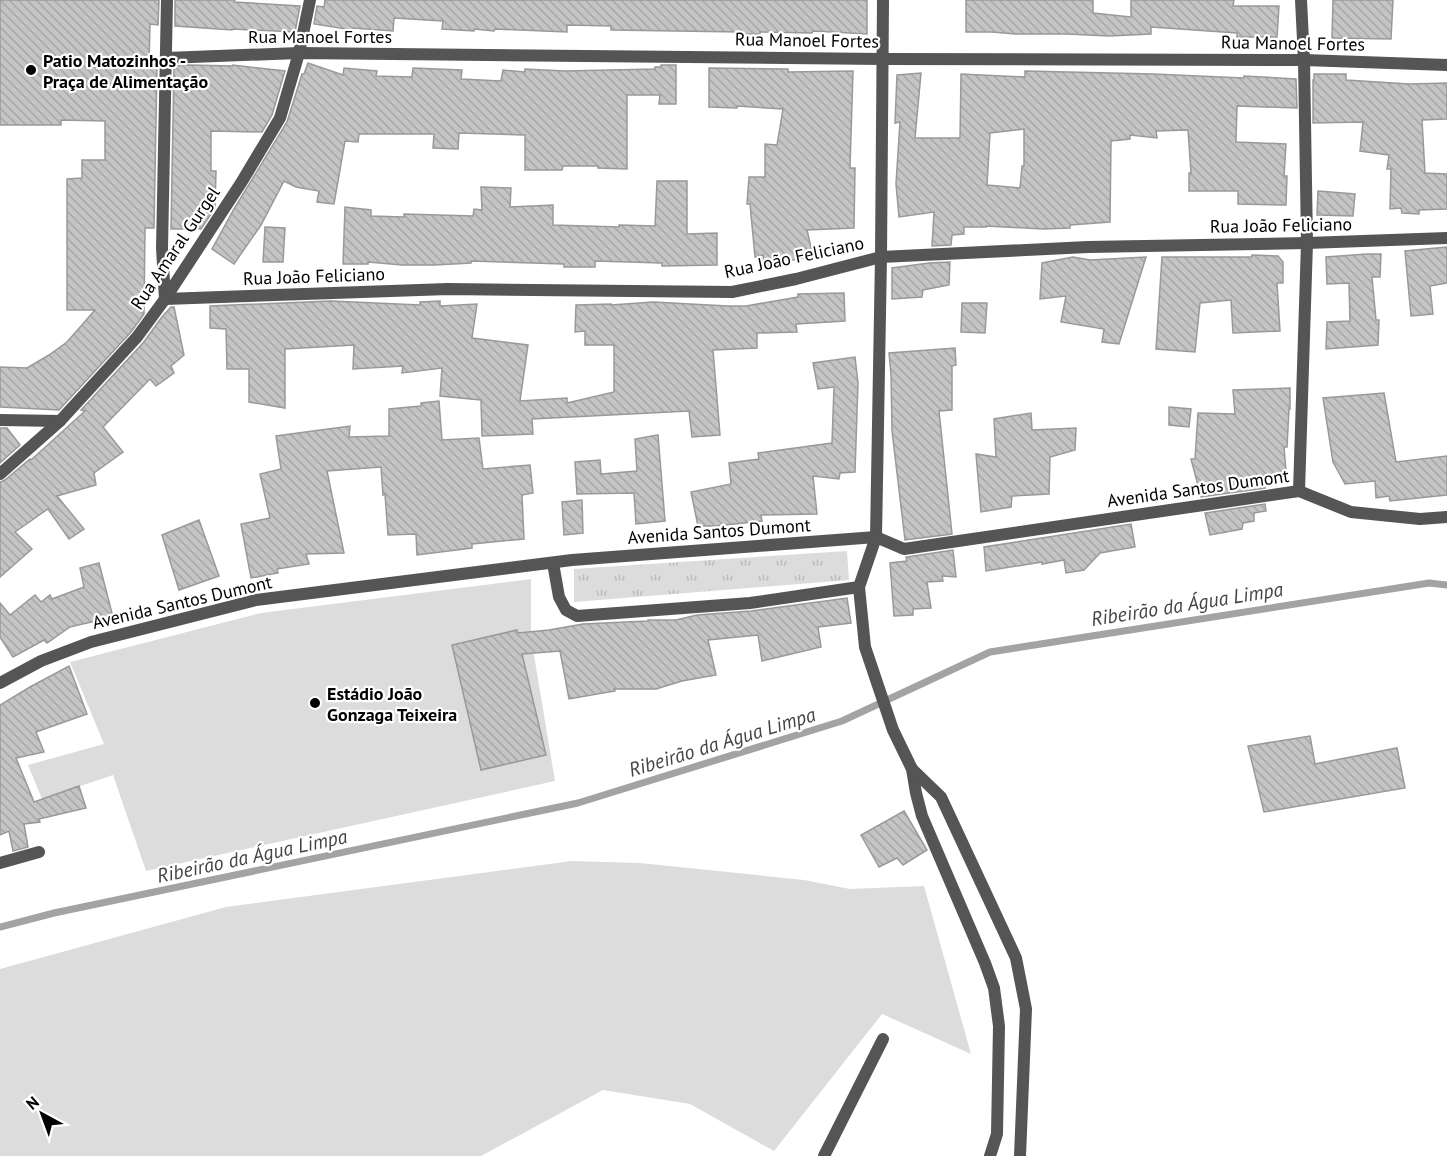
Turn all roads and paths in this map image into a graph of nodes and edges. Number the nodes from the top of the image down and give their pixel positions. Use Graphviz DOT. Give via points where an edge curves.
graph roads {
  1 [pos="167,0"];
  2 [pos="310,0"];
  3 [pos="883,0"];
  4 [pos="1301,0"];
  5 [pos="299,53"];
  6 [pos="166,58"];
  7 [pos="883,58"];
  8 [pos="1304,60"];
  9 [pos="1447,65"];
  10 [pos="1447,238"];
  11 [pos="1307,243"];
  12 [pos="881,257"];
  13 [pos="165,299"];
  14 [pos="0,420"];
  15 [pos="60,421"];
  16 [pos="0,474"];
  17 [pos="1299,491"];
  18 [pos="1447,517"];
  19 [pos="876,537"];
  20 [pos="553,562"];
  21 [pos="859,587"];
  22 [pos="0,683"];
  23 [pos="912,769"];
  24 [pos="39,852"];
  25 [pos="0,863"];
  26 [pos="883,1039"];
  27 [pos="824,1156"];
  28 [pos="990,1156"];
  29 [pos="1020,1156"];
  1 -- 6 [label="street"];
  2 -- 5 [label="street, Rua Amaral Gurgel"];
  3 -- 7 [label="street"];
  4 -- 8 [label="street"];
  5 -- 6 [label="street, Rua Manoel Fortes"];
  5 -- 7 [label="street, Rua Manoel Fortes"];
  5 -- 13 [label="street, Rua Amaral Gurgel" via="280,118"];
  6 -- 13 [label="street" via="162,248"];
  7 -- 8 [label="street, Rua Manoel Fortes"];
  7 -- 12 [label="street"];
  8 -- 9 [label="street, Rua Manoel Fortes"];
  8 -- 11 [label="street"];
  10 -- 11 [label="street, Rua João Feliciano"];
  11 -- 12 [label="street, Rua João Feliciano" via="1088,247"];
  11 -- 17 [label="street"];
  12 -- 13 [label="street, Rua João Feliciano" via="732,292 448,289"];
  12 -- 19 [label="street"];
  13 -- 15 [label="street, Rua Amaral Gurgel" via="137,337"];
  14 -- 15 [label="street"];
  15 -- 16 [label="street, Rua Amaral Gurgel"];
  17 -- 18 [label="street, Avenida Santos Dumont" via="1351,512 1420,519"];
  17 -- 19 [label="street, Avenida Santos Dumont" via="904,549"];
  19 -- 20 [label="street, Avenida Santos Dumont"];
  19 -- 21 [label="street"];
  20 -- 21 [label="street" via="559,597 566,610 577,616 750,603"];
  20 -- 22 [label="street, Avenida Santos Dumont" via="256,600 91,642 41,661"];
  21 -- 23 [label="street" via="865,647 893,730"];
  23 -- 28 [label="street" via="922,816 994,988 999,1026 997,1134"];
  23 -- 29 [label="street" via="941,797 1016,958 1026,1009"];
  24 -- 25 [label="street"];
  26 -- 27 [label="street"];
}
